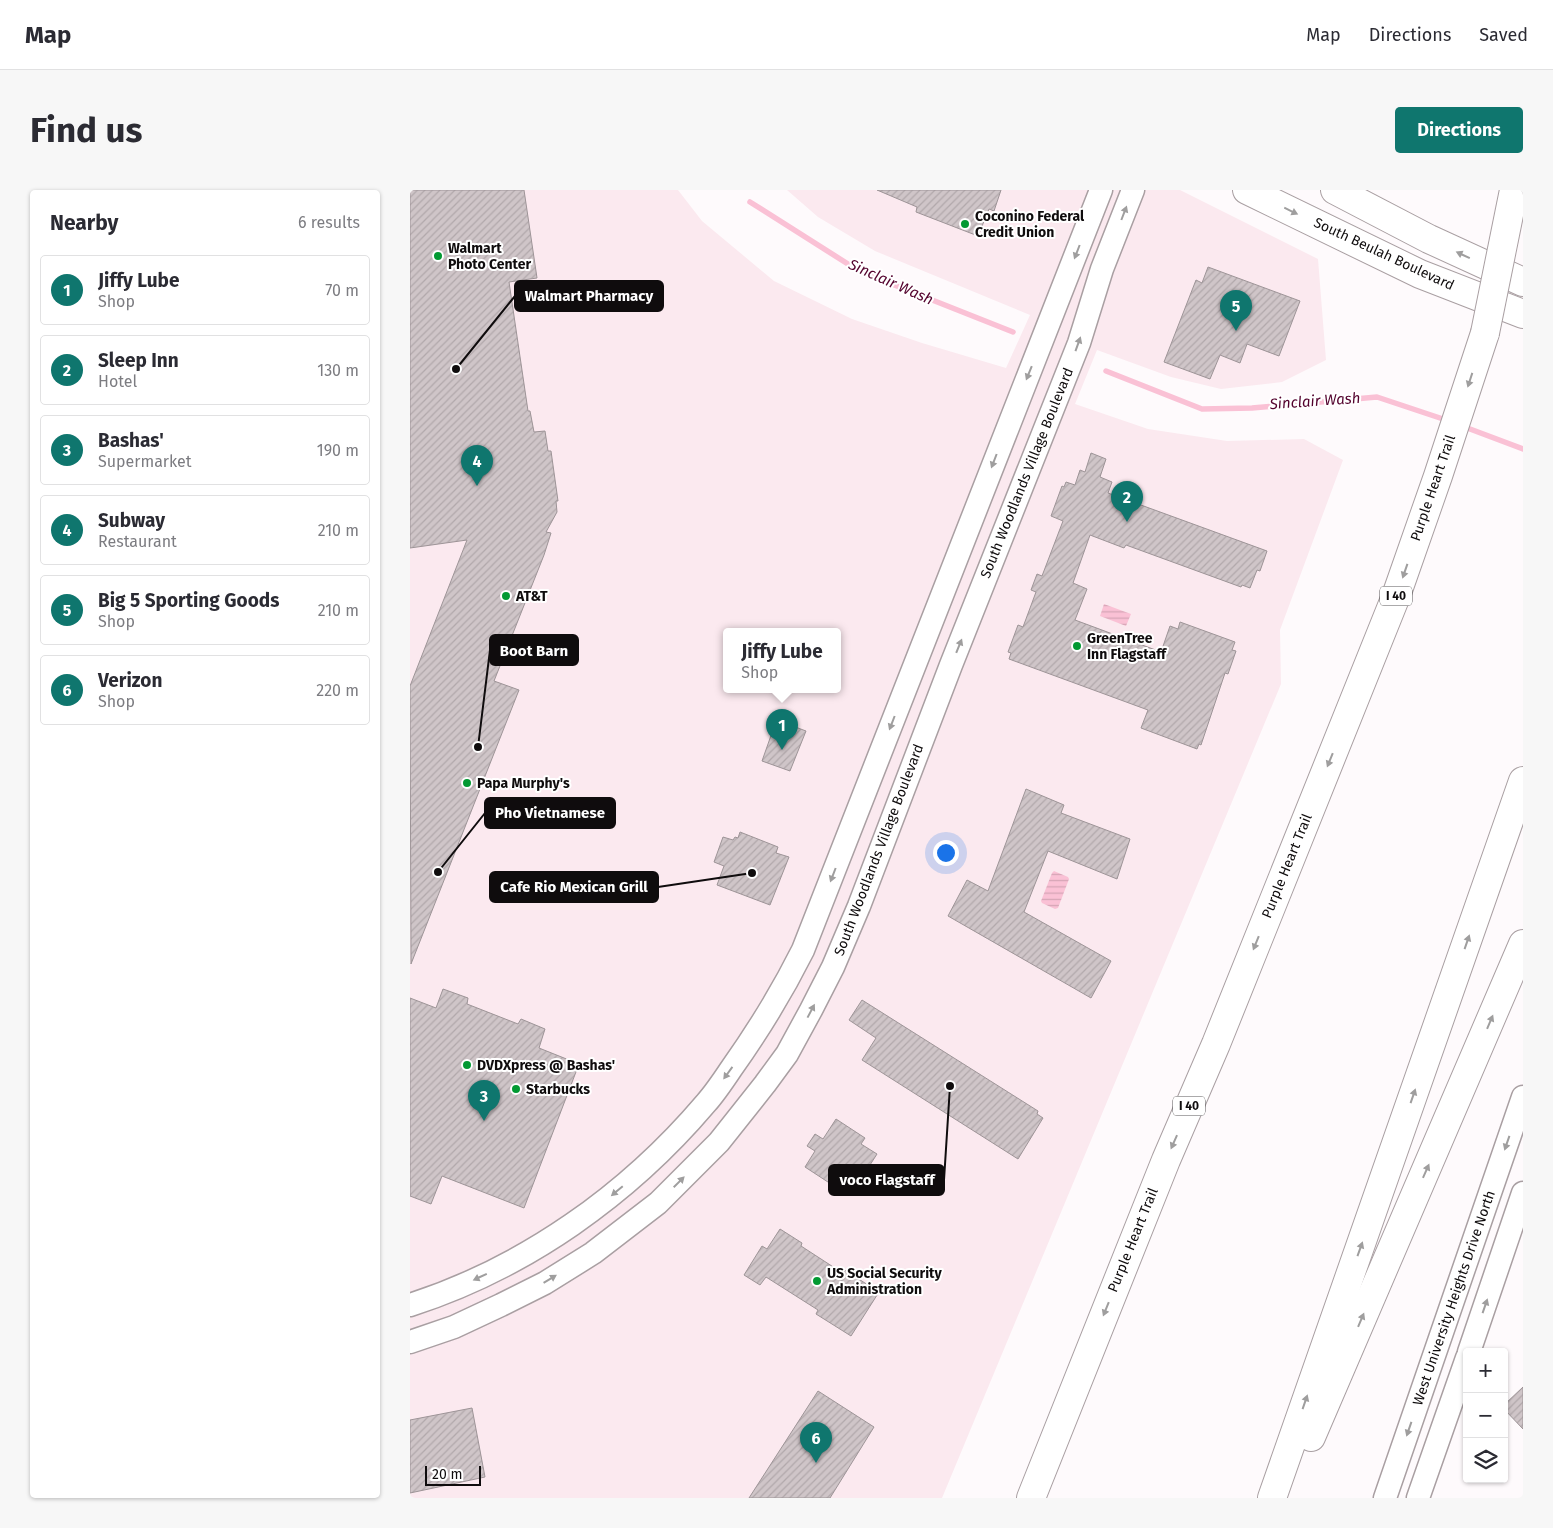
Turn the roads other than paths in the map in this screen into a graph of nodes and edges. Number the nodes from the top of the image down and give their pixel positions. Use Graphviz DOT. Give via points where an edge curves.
graph roads {
  1 [pos="1101,190"];
  2 [pos="1133,190"];
  3 [pos="1247,190"];
  4 [pos="1335,190"];
  5 [pos="1514,190"];
  6 [pos="1523,226"];
  7 [pos="1523,282"];
  8 [pos="1523,314"];
  9 [pos="1485,333"];
  10 [pos="1012,416"];
  11 [pos="1047,422"];
  12 [pos="910,678"];
  13 [pos="941,692"];
  14 [pos="1523,781"];
  15 [pos="1523,944"];
  16 [pos="757,1034"];
  17 [pos="786,1054"];
  18 [pos="1523,1097"];
  19 [pos="1523,1193"];
  20 [pos="410,1305"];
  21 [pos="410,1342"];
  22 [pos="1470,1348"];
  23 [pos="1463,1369"];
  24 [pos="1031,1498"];
  25 [pos="1272,1498"];
  26 [pos="1284,1498"];
  27 [pos="1385,1498"];
  28 [pos="1418,1498"];
  1 -- 10 [label="street, one-way"];
  11 -- 2 [label="street, South Woodlands Village Boulevard, one-way" via="1079,343 1102,269"];
  3 -- 8 [label="main road, South Beulah Boulevard, one-way" via="1420,274"];
  7 -- 4 [label="main road, one-way" via="1428,239"];
  5 -- 9 [label="main road, bridge"];
  6 -- 9 [label="main road, Purple Heart Trail / I 40, bridge"];
  9 -- 24 [label="main road, Purple Heart Trail / I 40, one-way" via="1396,596"];
  10 -- 11 [label="street"];
  10 -- 12 [label="street, one-way"];
  13 -- 11 [label="street, South Woodlands Village Boulevard, one-way"];
  12 -- 13 [label="street"];
  12 -- 16 [label="street, one-way" via="803,950"];
  17 -- 13 [label="street, South Woodlands Village Boulevard, one-way" via="833,967"];
  25 -- 14 [label="main road, one-way"];
  26 -- 15 [label="main road, one-way"];
  16 -- 17 [label="street"];
  16 -- 20 [label="street, one-way" via="708,1102 663,1151 615,1194 520,1258"];
  21 -- 17 [label="street, South Woodlands Village Boulevard, one-way" via="454,1327 501,1305 593,1253 658,1203 719,1142"];
  18 -- 27 [label="street, West University Heights Drive North, one-way"];
  22 -- 19 [label="street, one-way"];
  23 -- 28 [label="street"];
}
